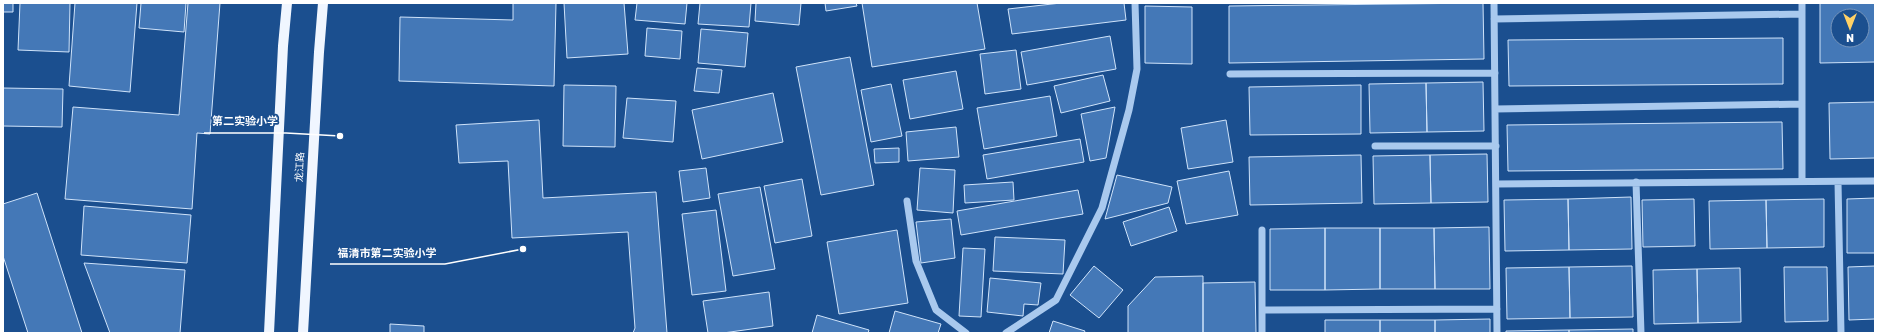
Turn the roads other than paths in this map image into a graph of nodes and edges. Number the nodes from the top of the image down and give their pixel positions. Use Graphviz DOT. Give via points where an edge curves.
graph roads {
  1 [pos="287,3"];
  2 [pos="323,3"];
  3 [pos="1135,3"];
  4 [pos="1494,3"];
  5 [pos="1802,3"];
  6 [pos="1802,14"];
  7 [pos="1494,18"];
  8 [pos="1230,74"];
  9 [pos="1495,74"];
  10 [pos="1802,104"];
  11 [pos="1495,109"];
  12 [pos="1375,146"];
  13 [pos="1496,146"];
  14 [pos="1802,181"];
  15 [pos="1875,181"];
  16 [pos="1636,182"];
  17 [pos="1838,182"];
  18 [pos="1496,184"];
  19 [pos="907,201"];
  20 [pos="1262,230"];
  21 [pos="1497,309"];
  22 [pos="1262,310"];
  23 [pos="269,333"];
  24 [pos="303,333"];
  25 [pos="966,333"];
  26 [pos="1006,333"];
  27 [pos="1262,333"];
  28 [pos="1497,333"];
  29 [pos="1641,333"];
  30 [pos="1841,333"];
  1 -- 23 [label="main road"];
  2 -- 24 [label="main road, 龙江路" via="318,52"];
  3 -- 26 [label="street" via="1137,69 1129,110 1102,208 1056,300"];
  4 -- 7 [label="street"];
  5 -- 6 [label="street"];
  6 -- 7 [label="street"];
  6 -- 10 [label="street"];
  7 -- 9 [label="street"];
  8 -- 9 [label="street"];
  9 -- 11 [label="street"];
  10 -- 11 [label="street"];
  10 -- 14 [label="street"];
  11 -- 13 [label="street"];
  12 -- 13 [label="street"];
  13 -- 18 [label="street"];
  14 -- 16 [label="street"];
  14 -- 17 [label="street"];
  15 -- 17 [label="street"];
  16 -- 18 [label="street"];
  16 -- 29 [label="street"];
  17 -- 30 [label="street"];
  18 -- 21 [label="street"];
  19 -- 25 [label="street" via="916,261 936,310"];
  20 -- 22 [label="street"];
  21 -- 22 [label="street"];
  21 -- 28 [label="street"];
  22 -- 27 [label="street"];
}
